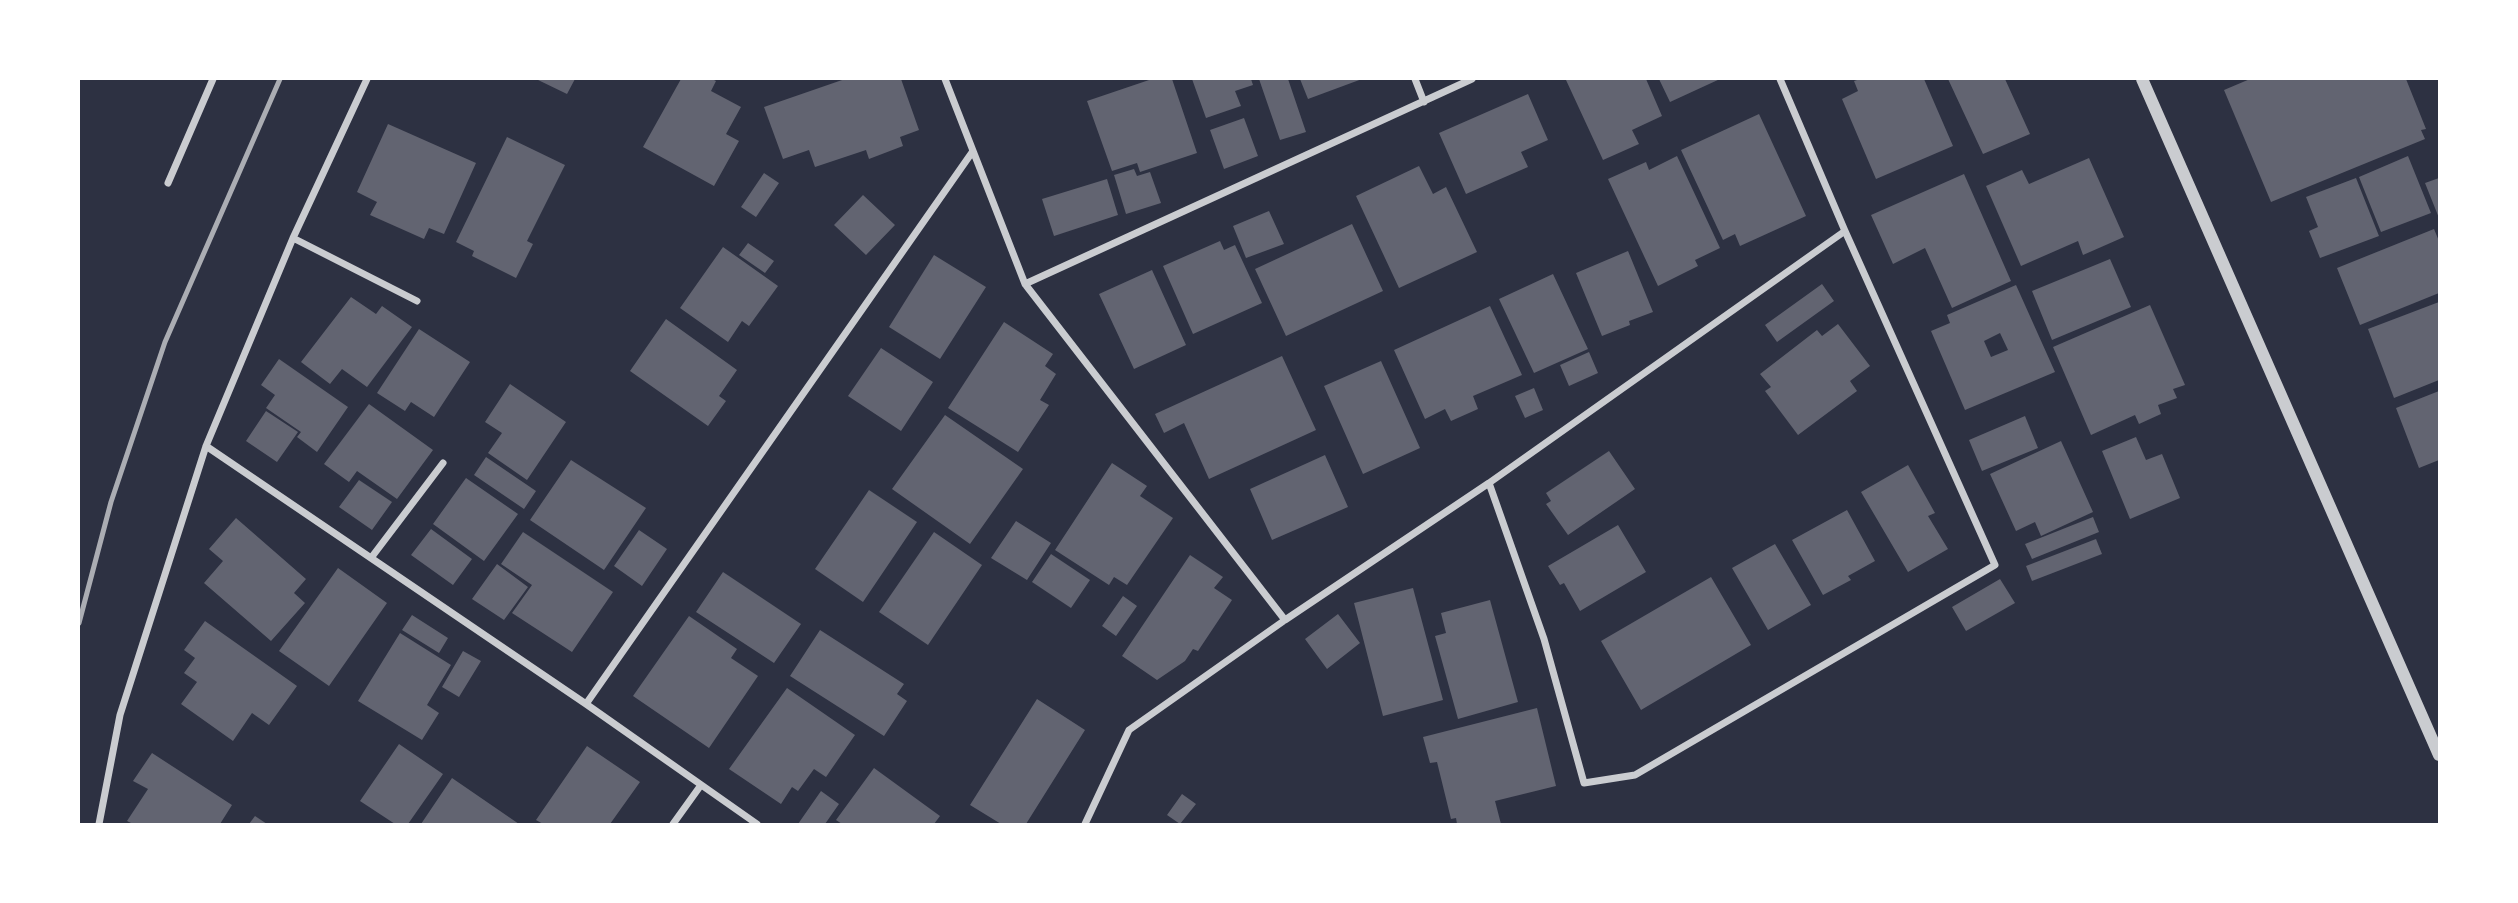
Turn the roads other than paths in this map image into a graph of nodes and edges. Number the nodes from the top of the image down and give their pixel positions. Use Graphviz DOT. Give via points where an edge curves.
graph roads {
  1 [pos="213,79"];
  2 [pos="367,79"];
  3 [pos="945,79"];
  4 [pos="1415,79"];
  5 [pos="1472,79"];
  6 [pos="1780,79"];
  7 [pos="2142,79"];
  8 [pos="1424,102"];
  9 [pos="973,151"];
  10 [pos="168,183"];
  11 [pos="1845,231"];
  12 [pos="293,238"];
  13 [pos="1025,284"];
  14 [pos="417,300"];
  15 [pos="206,446"];
  16 [pos="443,463"];
  17 [pos="1489,483"];
  18 [pos="371,558"];
  19 [pos="1285,620"];
  20 [pos="586,704"];
  21 [pos="2439,755"];
  22 [pos="701,785"];
  23 [pos="99,824"];
  24 [pos="673,824"];
  25 [pos="757,824"];
  26 [pos="1086,824"];
  1 -- 10 [label="street"];
  2 -- 12 [label="street"];
  3 -- 9 [label="street"];
  4 -- 8 [label="street"];
  5 -- 8 [label="street"];
  6 -- 11 [label="street"];
  7 -- 21 [label="street"];
  8 -- 13 [label="street"];
  9 -- 13 [label="street"];
  9 -- 20 [label="street"];
  11 -- 17 [label="street"];
  11 -- 17 [label="street" via="1995,565 1634,775 1584,783 1544,639"];
  12 -- 14 [label="street"];
  12 -- 15 [label="street"];
  13 -- 19 [label="street"];
  15 -- 18 [label="street"];
  15 -- 23 [label="street" via="120,715"];
  16 -- 18 [label="street"];
  17 -- 19 [label="street"];
  18 -- 20 [label="street"];
  19 -- 26 [label="street" via="1129,730"];
  20 -- 22 [label="street"];
  22 -- 24 [label="street"];
  22 -- 25 [label="street"];
}
